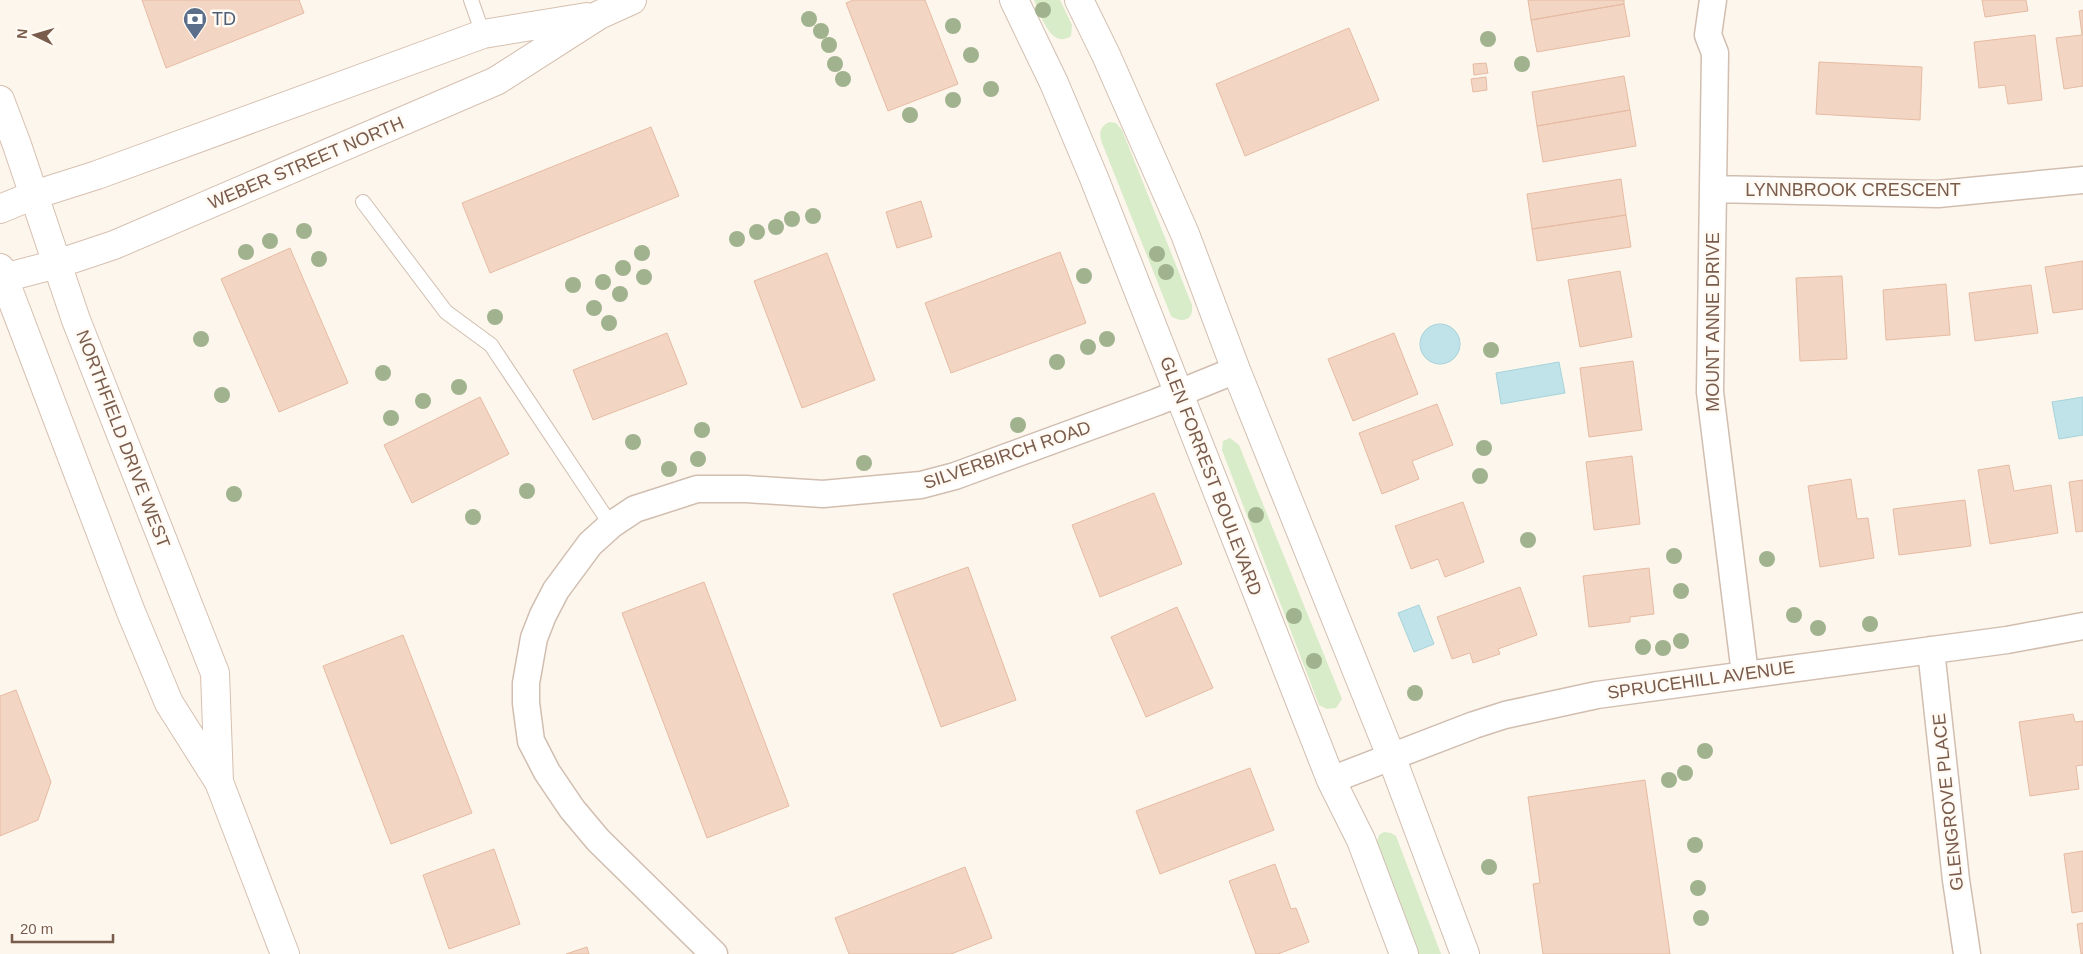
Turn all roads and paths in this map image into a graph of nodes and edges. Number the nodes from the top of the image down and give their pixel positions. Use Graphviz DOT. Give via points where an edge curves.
graph roads {
  1 [pos="471,0"];
  2 [pos="632,0"];
  3 [pos="1014,0"];
  4 [pos="1079,0"];
  5 [pos="1714,0"];
  6 [pos="599,15"];
  7 [pos="483,34"];
  8 [pos="0,100"];
  9 [pos="2083,180"];
  10 [pos="1713,189"];
  11 [pos="34,195"];
  12 [pos="363,202"];
  13 [pos="0,209"];
  14 [pos="57,264"];
  15 [pos="1,275"];
  16 [pos="1236,370"];
  17 [pos="1179,393"];
  18 [pos="611,525"];
  19 [pos="2083,626"];
  20 [pos="1931,650"];
  21 [pos="1745,674"];
  22 [pos="1390,756"];
  23 [pos="1331,780"];
  24 [pos="219,782"];
  25 [pos="285,954"];
  26 [pos="714,954"];
  27 [pos="1404,954"];
  28 [pos="1465,954"];
  29 [pos="1967,954"];
  1 -- 7 [label="lane"];
  2 -- 6 [label="main road, WEBER STREET NORTH"];
  3 -- 17 [label="main road, GLEN FORREST BOULEVARD" via="1061,100"];
  4 -- 16 [label="main road" via="1185,234"];
  5 -- 10 [label="street, MOUNT ANNE DRIVE" via="1708,35 1715,53"];
  6 -- 7 [label="main road, WEBER STREET NORTH"];
  6 -- 14 [label="main road, WEBER STREET NORTH" via="496,81 114,245"];
  7 -- 11 [label="main road, WEBER STREET NORTH" via="106,172"];
  8 -- 11 [label="main road, NORTHFIELD DRIVE WEST"];
  9 -- 10 [label="street, LYNNBROOK CRESCENT" via="1938,194"];
  10 -- 21 [label="street, MOUNT ANNE DRIVE" via="1710,392"];
  11 -- 13 [label="main road, WEBER STREET NORTH"];
  11 -- 14 [label="main road, NORTHFIELD DRIVE WEST"];
  12 -- 18 [label="lane" via="446,312 491,345"];
  14 -- 15 [label="main road, WEBER STREET NORTH"];
  14 -- 24 [label="main road, NORTHFIELD DRIVE WEST" via="76,320 215,672"];
  15 -- 24 [label="main road, NORTHFIELD DRIVE WEST" via="169,703"];
  16 -- 17 [label="street, SILVERBIRCH ROAD"];
  16 -- 22 [label="main road"];
  17 -- 18 [label="street, SILVERBIRCH ROAD" via="955,476 921,485 823,494 697,489 635,509"];
  17 -- 23 [label="main road, GLEN FORREST BOULEVARD"];
  18 -- 26 [label="street, SILVERBIRCH ROAD" via="590,544 556,590 534,638 526,682 531,742 572,809 598,840"];
  19 -- 20 [label="street, SPRUCEHILL AVENUE"];
  20 -- 21 [label="street, SPRUCEHILL AVENUE"];
  20 -- 29 [label="street, GLENGROVE PLACE"];
  21 -- 22 [label="street, SPRUCEHILL AVENUE" via="1542,706 1474,725"];
  22 -- 23 [label="street, SPRUCEHILL AVENUE"];
  22 -- 28 [label="main road"];
  23 -- 27 [label="main road, GLEN FORREST BOULEVARD" via="1361,840"];
  24 -- 25 [label="main road, NORTHFIELD DRIVE WEST"];
}
